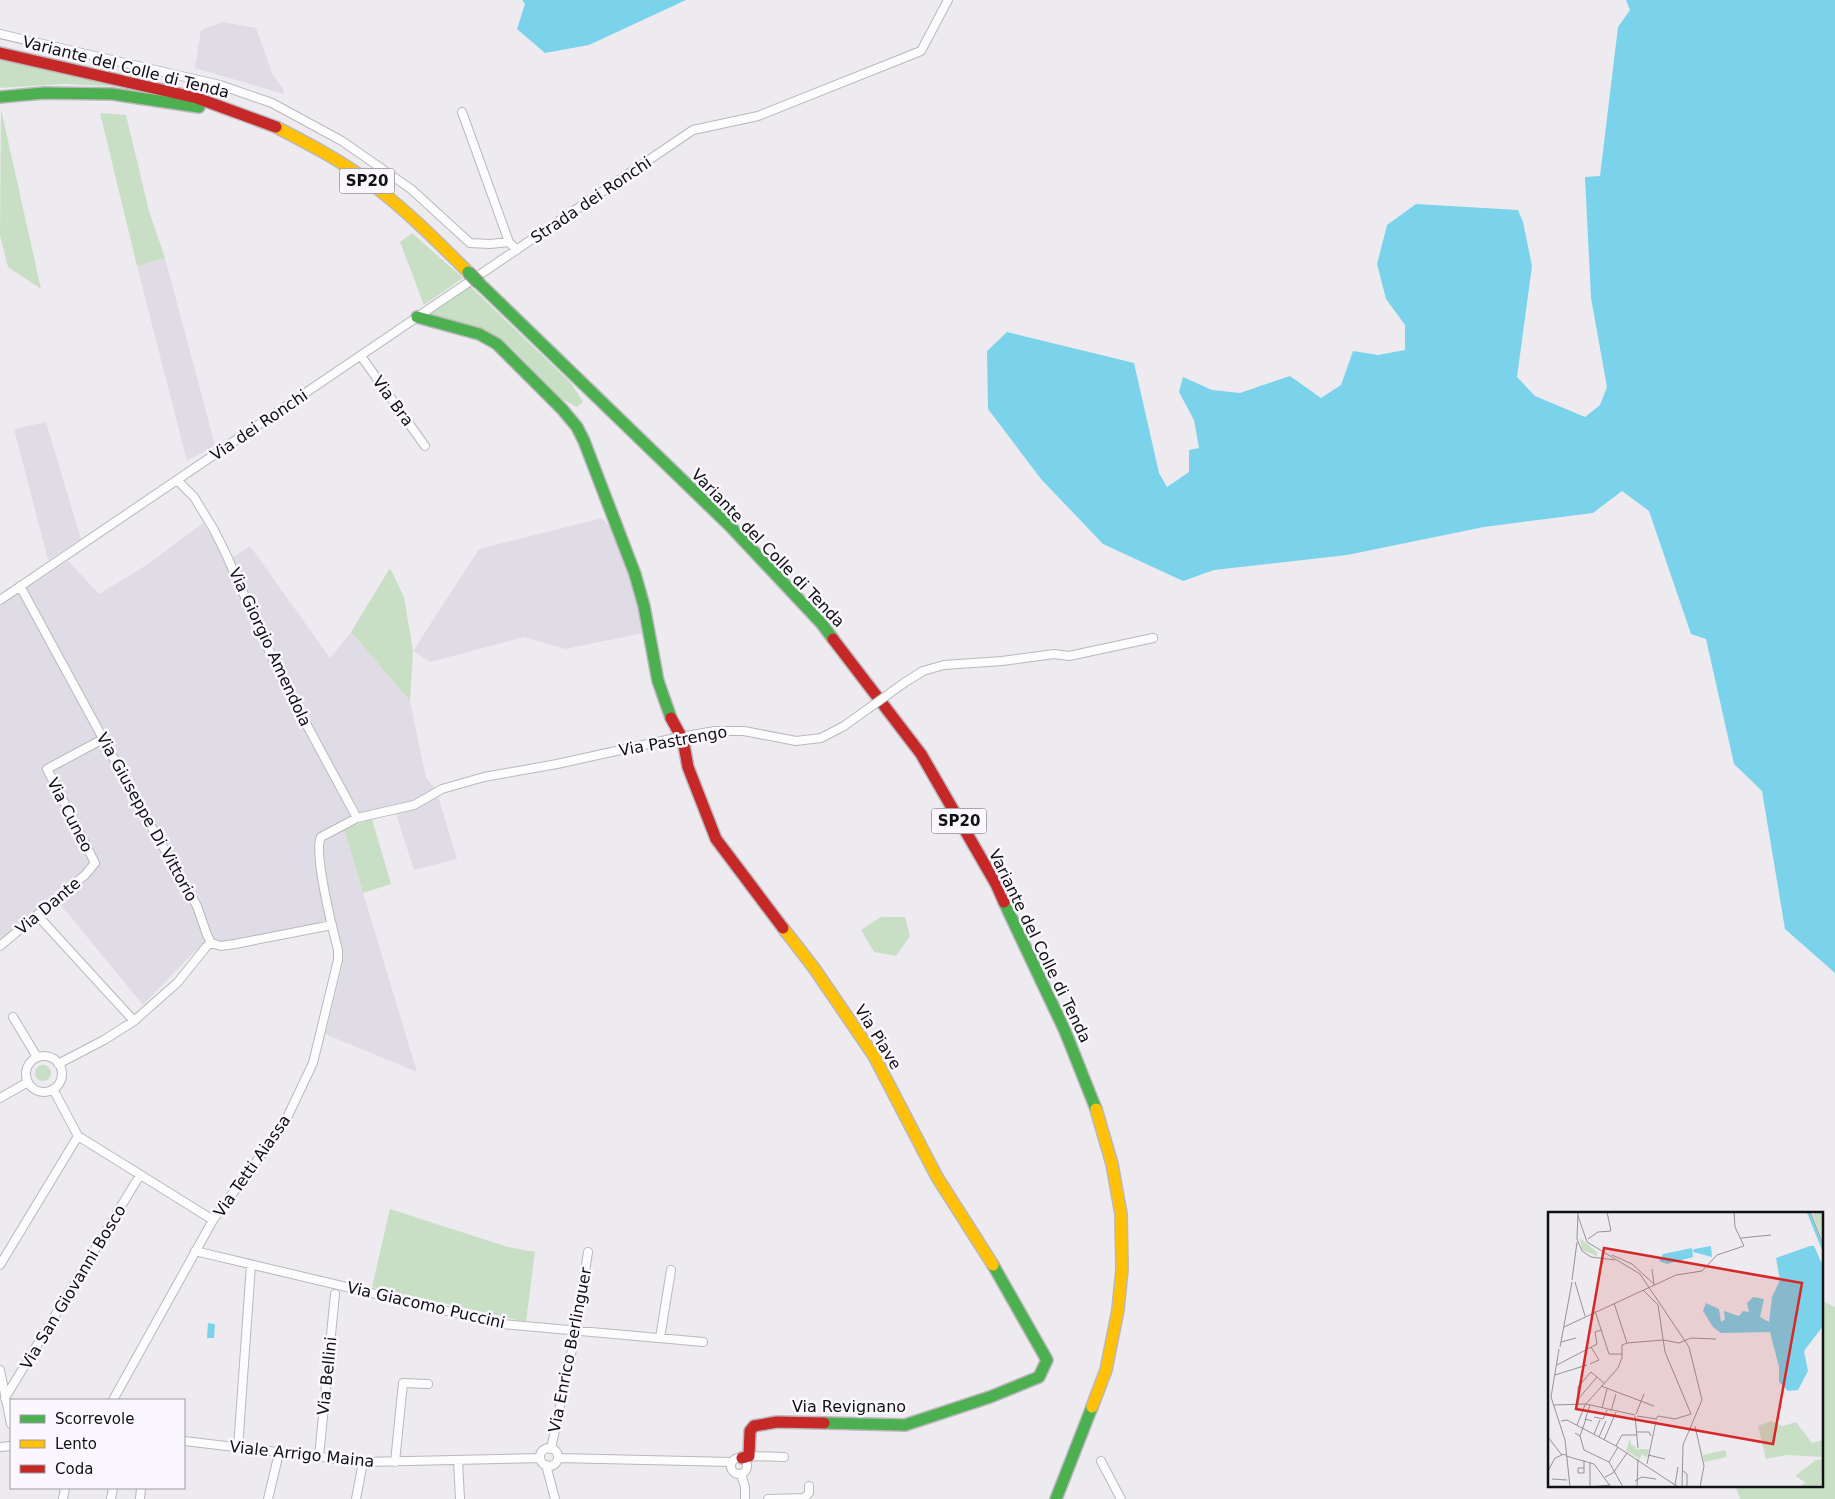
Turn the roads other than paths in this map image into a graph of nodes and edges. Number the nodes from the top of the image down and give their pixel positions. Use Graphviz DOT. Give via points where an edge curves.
graph roads {
  1 [pos="948,0"];
  2 [pos="0,34"];
  3 [pos="0,53"];
  4 [pos="0,97"];
  5 [pos="462,112"];
  6 [pos="248,115"];
  7 [pos="509,242"];
  8 [pos="517,250"];
  9 [pos="417,318"];
  10 [pos="361,356"];
  11 [pos="425,446"];
  12 [pos="177,480"];
  13 [pos="20,586"];
  14 [pos="0,600"];
  15 [pos="1153,638"];
  16 [pos="680,737"];
  17 [pos="103,739"];
  18 [pos="357,818"];
  19 [pos="95,863"];
  20 [pos="38,915"];
  21 [pos="332,925"];
  22 [pos="212,943"];
  23 [pos="0,946"];
  24 [pos="13,1017"];
  25 [pos="134,1021"];
  26 [pos="37,1057"];
  27 [pos="58,1064"];
  28 [pos="28,1082"];
  29 [pos="53,1088"];
  30 [pos="0,1098"];
  31 [pos="78,1136"];
  32 [pos="140,1175"];
  33 [pos="213,1220"];
  34 [pos="195,1251"];
  35 [pos="588,1252"];
  36 [pos="251,1264"];
  37 [pos="0,1265"];
  38 [pos="671,1270"];
  39 [pos="336,1294"];
  40 [pos="576,1331"];
  41 [pos="660,1338"];
  42 [pos="703,1342"];
  43 [pos="1047,1360"];
  44 [pos="0,1370"];
  45 [pos="428,1384"];
  46 [pos="5,1398"];
  47 [pos="114,1399"];
  48 [pos="10,1420"];
  49 [pos="185,1441"];
  50 [pos="238,1448"];
  51 [pos="551,1448"];
  52 [pos="279,1452"];
  53 [pos="319,1457"];
  54 [pos="784,1457"];
  55 [pos="540,1458"];
  56 [pos="558,1458"];
  57 [pos="741,1459"];
  58 [pos="458,1460"];
  59 [pos="363,1462"];
  60 [pos="394,1462"];
  61 [pos="1101,1462"];
  62 [pos="546,1465"];
  63 [pos="741,1474"];
  64 [pos="809,1486"];
  65 [pos="268,1499"];
  66 [pos="356,1499"];
  67 [pos="460,1499"];
  68 [pos="554,1499"];
  69 [pos="746,1499"];
  70 [pos="768,1499"];
  71 [pos="1056,1499"];
  72 [pos="1121,1499"];
  1 -- 8 [label="street, Strada dei Ronchi" via="921,51 758,116 693,130"];
  2 -- 7 [label="street, Strada dei Ronchi" via="220,85 272,103 342,141 403,184 470,243"];
  3 -- 6 [label="main road, Variante del Colle di Tenda / SP20" via="197,98"];
  4 -- 6 [label="main road, SP20" via="44,93 112,94"];
  5 -- 7 [label="street"];
  6 -- 71 [label="main road, Variante del Colle di Tenda / SP20, bridge" via="311,145 365,178 418,224 730,526 822,624 921,754 1004,901 1065,1032 1096,1109 1112,1164 1121,1214 1122,1269 1118,1310 1106,1370"];
  7 -- 8 [label="street, Strada dei Ronchi"];
  8 -- 9 [label="street, Via dei Ronchi"];
  9 -- 10 [label="street, Via dei Ronchi"];
  9 -- 16 [label="main road, Via Piave" via="479,334 497,344 577,427 635,574 658,681"];
  10 -- 11 [label="street, Via Bra"];
  10 -- 12 [label="street, Via dei Ronchi"];
  12 -- 13 [label="street, Via dei Ronchi"];
  12 -- 18 [label="street, Via Giorgio Amendola" via="194,497 226,552 281,677"];
  13 -- 14 [label="street, Via dei Ronchi"];
  13 -- 17 [label="street, Via Giuseppe Di Vittorio"];
  15 -- 16 [label="street, Via Pastrengo, bridge" via="1069,656 1054,654 923,670 844,726 821,738 796,740 732,730"];
  16 -- 18 [label="street, Via Pastrengo" via="466,781 414,804"];
  16 -- 43 [label="main road, Via Piave" via="716,839 814,968 874,1056 938,1177"];
  17 -- 19 [label="street, Via Cuneo" via="47,769"];
  17 -- 22 [label="street, Via Giuseppe Di Vittorio" via="197,906"];
  18 -- 21 [label="street, Via Tetti Aiassa" via="327,833 318,842"];
  19 -- 20 [label="street, Via Dante"];
  20 -- 23 [label="street, Via Dante"];
  20 -- 25 [label="street"];
  21 -- 22 [label="street" via="235,944 221,946"];
  21 -- 33 [label="street, Via Tetti Aiassa" via="338,960 313,1064 284,1124"];
  22 -- 25 [label="street" via="178,982"];
  24 -- 26 [label="street"];
  25 -- 27 [label="street"];
  26 -- 27 [label="street" via="49,1057"];
  26 -- 28 [label="street" via="26,1070"];
  27 -- 29 [label="street" via="60,1080"];
  28 -- 29 [label="street" via="42,1091"];
  28 -- 30 [label="street"];
  29 -- 31 [label="street"];
  31 -- 32 [label="street"];
  31 -- 37 [label="street"];
  32 -- 33 [label="street"];
  32 -- 46 [label="street, Via San Giovanni Bosco"];
  33 -- 34 [label="street, Via Tetti Aiassa"];
  34 -- 36 [label="street, Via Giacomo Puccini"];
  34 -- 47 [label="street, Via Tetti Aiassa"];
  35 -- 40 [label="street, Via Enrico Berlinguer"];
  36 -- 40 [label="street, Via Giacomo Puccini" via="502,1324"];
  36 -- 50 [label="street"];
  38 -- 41 [label="street"];
  39 -- 53 [label="street, Via Bellini"];
  40 -- 41 [label="street, Via Giacomo Puccini"];
  40 -- 51 [label="street, Via Enrico Berlinguer"];
  41 -- 42 [label="street, Via Giacomo Puccini"];
  43 -- 57 [label="main road, Via Revignano" via="1039,1377 905,1426 777,1422 754,1426"];
  44 -- 46 [label="street"];
  45 -- 60 [label="street" via="402,1383"];
  46 -- 48 [label="street"];
  49 -- 50 [label="street, Viale Arrigo Maina"];
  50 -- 52 [label="street, Viale Arrigo Maina"];
  51 -- 55 [label="street" via="543,1450"];
  51 -- 56 [label="street"];
  52 -- 53 [label="street, Viale Arrigo Maina"];
  52 -- 65 [label="street"];
  53 -- 59 [label="street, Viale Arrigo Maina"];
  54 -- 57 [label="street"];
  55 -- 58 [label="street, Viale Arrigo Maina"];
  55 -- 62 [label="street"];
  56 -- 57 [label="street"];
  56 -- 62 [label="street" via="552,1465"];
  57 -- 63 [label="street, Via Revignano" via="746,1463 746,1469"];
  57 -- 63 [label="street, Via Revignano" via="731,1468"];
  58 -- 60 [label="street, Viale Arrigo Maina"];
  58 -- 67 [label="street"];
  59 -- 60 [label="street, Viale Arrigo Maina"];
  59 -- 66 [label="street"];
  61 -- 72 [label="street"];
  62 -- 68 [label="street"];
  63 -- 69 [label="street, Via Revignano"];
  64 -- 70 [label="street" via="809,1493 804,1498"];
}
